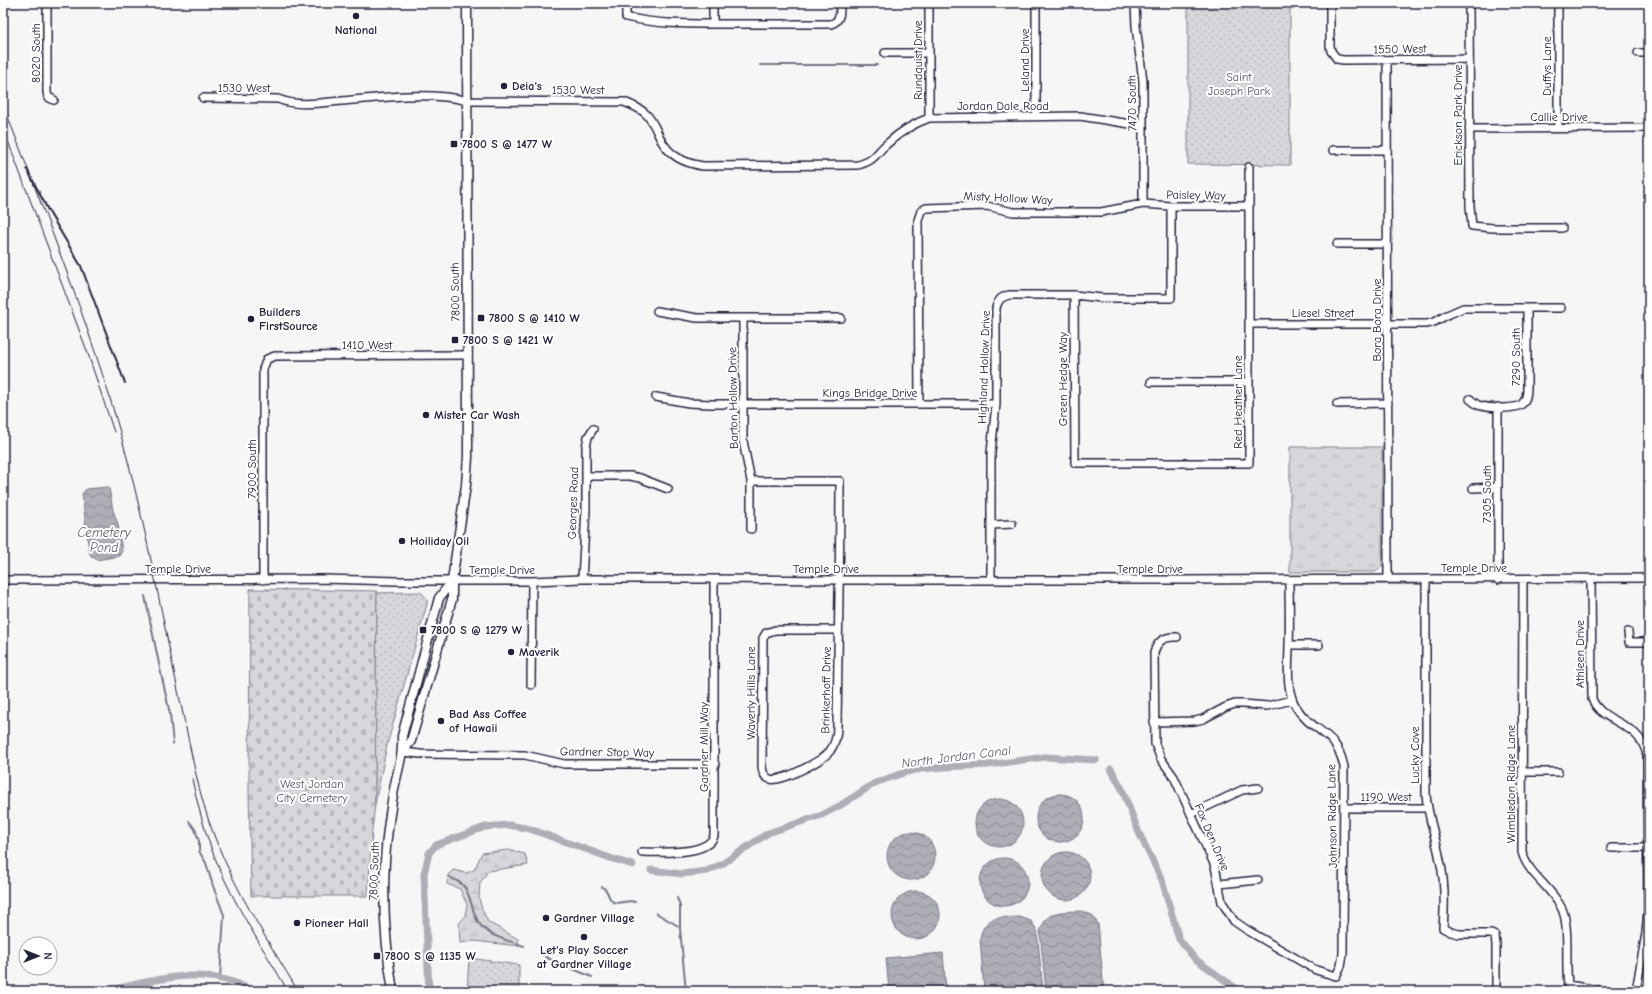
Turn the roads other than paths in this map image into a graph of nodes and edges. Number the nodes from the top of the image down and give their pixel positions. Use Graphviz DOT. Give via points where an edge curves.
graph roads {
  1 [pos="47,3"];
  2 [pos="467,3"];
  3 [pos="626,3"];
  4 [pos="713,3"];
  5 [pos="840,3"];
  6 [pos="929,3"];
  7 [pos="1036,3"];
  8 [pos="1135,3"];
  9 [pos="1330,3"];
  10 [pos="1469,3"];
  11 [pos="1558,3"];
  12 [pos="713,24"];
  13 [pos="885,53"];
  14 [pos="929,53"];
  15 [pos="1638,53"];
  16 [pos="1649,53"];
  17 [pos="1469,59"];
  18 [pos="1387,60"];
  19 [pos="203,98"];
  20 [pos="54,100"];
  21 [pos="468,101"];
  22 [pos="1036,116"];
  23 [pos="929,118"];
  24 [pos="1143,126"];
  25 [pos="1558,128"];
  26 [pos="1649,128"];
  27 [pos="1469,129"];
  28 [pos="1333,150"];
  29 [pos="1387,150"];
  30 [pos="876,157"];
  31 [pos="1249,167"];
  32 [pos="1143,204"];
  33 [pos="1171,206"];
  34 [pos="1249,206"];
  35 [pos="1562,228"];
  36 [pos="1337,244"];
  37 [pos="1388,244"];
  38 [pos="1074,295"];
  39 [pos="1527,308"];
  40 [pos="1561,308"];
  41 [pos="657,311"];
  42 [pos="743,318"];
  43 [pos="841,318"];
  44 [pos="1249,324"];
  45 [pos="1388,324"];
  46 [pos="468,355"];
  47 [pos="267,359"];
  48 [pos="1152,382"];
  49 [pos="1249,382"];
  50 [pos="656,397"];
  51 [pos="1470,399"];
  52 [pos="1388,403"];
  53 [pos="744,404"];
  54 [pos="919,404"];
  55 [pos="996,404"];
  56 [pos="1338,404"];
  57 [pos="1498,407"];
  58 [pos="593,429"];
  59 [pos="1074,463"];
  60 [pos="586,476"];
  61 [pos="751,481"];
  62 [pos="1498,487"];
  63 [pos="1473,488"];
  64 [pos="668,489"];
  65 [pos="1012,524"];
  66 [pos="992,525"];
  67 [pos="751,529"];
  68 [pos="1591,578"];
  69 [pos="1649,578"];
  70 [pos="714,579"];
  71 [pos="1388,579"];
  72 [pos="1426,579"];
  73 [pos="1523,579"];
  74 [pos="3,580"];
  75 [pos="263,580"];
  76 [pos="582,580"];
  77 [pos="839,580"];
  78 [pos="991,580"];
  79 [pos="1290,580"];
  80 [pos="1498,580"];
  81 [pos="452,581"];
  82 [pos="532,581"];
  83 [pos="838,630"];
  84 [pos="1628,632"];
  85 [pos="1177,637"];
  86 [pos="1649,642"];
  87 [pos="1319,644"];
  88 [pos="1290,645"];
  89 [pos="531,685"];
  90 [pos="1292,700"];
  91 [pos="1154,722"];
  92 [pos="403,752"];
  93 [pos="715,764"];
  94 [pos="1522,772"];
  95 [pos="1558,772"];
  96 [pos="766,777"];
  97 [pos="1258,788"];
  98 [pos="1344,808"];
  99 [pos="1427,808"];
  100 [pos="1191,814"];
  101 [pos="1611,848"];
  102 [pos="1648,848"];
  103 [pos="642,852"];
  104 [pos="1258,880"];
  105 [pos="1219,884"];
  106 [pos="1336,976"];
  107 [pos="393,991"];
  108 [pos="1496,991"];
  109 [pos="1605,991"];
  110 [pos="1636,991"];
  1 -- 20 [label="street, 8020 South" via="47,92 48,97"];
  2 -- 21 [label="main road, 7800 South"];
  3 -- 12 [label="street" via="626,17 663,24"];
  4 -- 12 [label="street"];
  5 -- 12 [label="street" via="837,21 831,24"];
  6 -- 14 [label="street, Rundquist Drive"];
  7 -- 22 [label="street, Leland Drive"];
  8 -- 24 [label="street, 7470 South" via="1142,69"];
  9 -- 18 [label="street, 1550 West" via="1330,46 1333,55 1343,60"];
  10 -- 17 [label="street, Erickson Park Drive"];
  11 -- 25 [label="street, Duffys Lane"];
  13 -- 14 [label="street"];
  14 -- 23 [label="street, Rundquist Drive"];
  15 -- 16 [label="street"];
  17 -- 18 [label="street, 1550 West"];
  17 -- 27 [label="street, Erickson Park Drive"];
  18 -- 29 [label="street, Bora Bora Drive"];
  19 -- 21 [label="street, 1530 West" via="278,99 287,103 386,97 452,97"];
  21 -- 30 [label="street, 1530 West" via="624,102 636,106 646,114 666,149 675,158 703,166 850,166 865,164"];
  21 -- 46 [label="main road, 7800 South"];
  22 -- 23 [label="street, Jordan Dale Road"];
  22 -- 24 [label="street, Jordan Dale Road" via="1094,117"];
  23 -- 30 [label="street, Jordan Dale Road" via="889,142"];
  24 -- 32 [label="street, 7470 South"];
  25 -- 26 [label="street, Callie Drive"];
  25 -- 27 [label="street, Callie Drive"];
  27 -- 35 [label="street, Erickson Park Drive" via="1472,226"];
  28 -- 29 [label="street"];
  29 -- 37 [label="street, Bora Bora Drive"];
  31 -- 34 [label="street, Red Heather Lane"];
  32 -- 33 [label="street, Paisley Way"];
  32 -- 54 [label="street, Misty Hollow Way" via="1101,212 1013,212 987,206 933,207 921,211 918,220"];
  33 -- 34 [label="street, Paisley Way"];
  33 -- 38 [label="street, Highland Hollow Drive" via="1171,298 1102,298"];
  34 -- 44 [label="street, Red Heather Lane"];
  36 -- 37 [label="street"];
  37 -- 45 [label="street, Bora Bora Drive"];
  38 -- 55 [label="street, Highland Hollow Drive" via="1009,295 1000,298 996,308"];
  38 -- 59 [label="street, Green Hedge Way"];
  39 -- 40 [label="street, Liesel Street"];
  39 -- 45 [label="street, Liesel Street" via="1463,308 1434,322"];
  39 -- 57 [label="street, 7290 South" via="1525,399 1514,407"];
  41 -- 42 [label="street" via="697,318"];
  42 -- 43 [label="street"];
  42 -- 53 [label="street, Barton Hollow Drive"];
  44 -- 45 [label="street, Liesel Street"];
  44 -- 49 [label="street, Red Heather Lane"];
  45 -- 52 [label="street, Bora Bora Drive"];
  46 -- 47 [label="street, 1410 West" via="275,356"];
  46 -- 81 [label="main road, 7800 South" via="468,457"];
  47 -- 75 [label="street, 7900 South" via="263,369"];
  48 -- 49 [label="street"];
  49 -- 59 [label="street, Red Heather Lane" via="1249,463"];
  50 -- 53 [label="street, Kings Bridge Drive" via="689,403"];
  51 -- 57 [label="street" via="1486,407"];
  52 -- 56 [label="street"];
  52 -- 71 [label="street, Bora Bora Drive"];
  53 -- 54 [label="street, Kings Bridge Drive"];
  53 -- 61 [label="street, Barton Hollow Drive" via="743,441"];
  54 -- 55 [label="street, Kings Bridge Drive"];
  55 -- 66 [label="street, Highland Hollow Drive" via="992,453"];
  57 -- 62 [label="street, 7305 South"];
  58 -- 60 [label="street, Georges Road" via="586,442"];
  60 -- 64 [label="street" via="630,476"];
  60 -- 76 [label="street, Georges Road"];
  61 -- 67 [label="street, Barton Hollow Drive"];
  61 -- 77 [label="street" via="840,481"];
  62 -- 63 [label="street"];
  62 -- 80 [label="street, 7305 South"];
  65 -- 66 [label="street"];
  66 -- 78 [label="street, Highland Hollow Drive"];
  68 -- 69 [label="street, Temple Drive"];
  68 -- 73 [label="street, Temple Drive"];
  68 -- 102 [label="street, Athleen Drive" via="1592,699 1598,709 1641,738 1646,750"];
  70 -- 76 [label="street, Temple Drive"];
  70 -- 77 [label="street, Temple Drive"];
  70 -- 93 [label="street, Gardner Mill Way"];
  71 -- 72 [label="street, Temple Drive"];
  71 -- 79 [label="street, Temple Drive"];
  72 -- 80 [label="street, Temple Drive"];
  72 -- 99 [label="street, Lucky Cove"];
  73 -- 80 [label="street, Temple Drive"];
  73 -- 94 [label="street, Wimbledon Ridge Lane"];
  74 -- 75 [label="street, Temple Drive"];
  75 -- 81 [label="street, Temple Drive"];
  76 -- 82 [label="street, Temple Drive"];
  77 -- 78 [label="street, Temple Drive"];
  77 -- 83 [label="street, Brinkerhoff Drive"];
  78 -- 79 [label="street, Temple Drive"];
  79 -- 88 [label="street, Johnson Ridge Lane"];
  81 -- 82 [label="street, Temple Drive"];
  81 -- 92 [label="main road, 7800 South" via="452,599 440,642 411,741"];
  81 -- 92 [label="main road, 7800 South" via="439,598 402,736"];
  82 -- 89 [label="street"];
  83 -- 96 [label="street, Brinkerhoff Drive" via="838,727 832,747 816,762 781,778 773,780"];
  83 -- 96 [label="street, Waverly Hills Lane" via="775,630 766,633 763,638 762,764"];
  84 -- 86 [label="street" via="1629,642"];
  85 -- 91 [label="street, Fox Den Drive" via="1162,639 1156,645"];
  87 -- 88 [label="street"];
  88 -- 90 [label="street, Johnson Ridge Lane" via="1289,682"];
  90 -- 91 [label="street" via="1267,706 1234,704 1195,721"];
  90 -- 98 [label="street, Johnson Ridge Lane" via="1302,715 1330,738 1341,754 1344,767"];
  91 -- 100 [label="street, Fox Den Drive" via="1157,752 1174,777"];
  92 -- 93 [label="street, Gardner Stop Way" via="525,755 564,764"];
  92 -- 107 [label="main road, 7800 South" via="393,795 385,862 385,929"];
  93 -- 103 [label="street, Gardner Mill Way" via="715,832 711,842 706,846 679,852"];
  94 -- 95 [label="street"];
  94 -- 109 [label="street, Wimbledon Ridge Lane" via="1522,852 1528,865 1562,909 1566,927 1568,985"];
  97 -- 100 [label="street" via="1242,790"];
  98 -- 99 [label="street, 1190 West"];
  98 -- 106 [label="street, Johnson Ridge Lane" via="1343,954"];
  99 -- 108 [label="street, Lucky Cove" via="1443,874 1443,928 1451,932 1495,936"];
  100 -- 105 [label="street, Fox Den Drive" via="1215,866"];
  101 -- 102 [label="street"];
  102 -- 110 [label="street, Athleen Drive" via="1647,922"];
  104 -- 105 [label="street"];
  105 -- 106 [label="street, Fox Den Drive" via="1225,909 1239,925 1316,970"];
}
